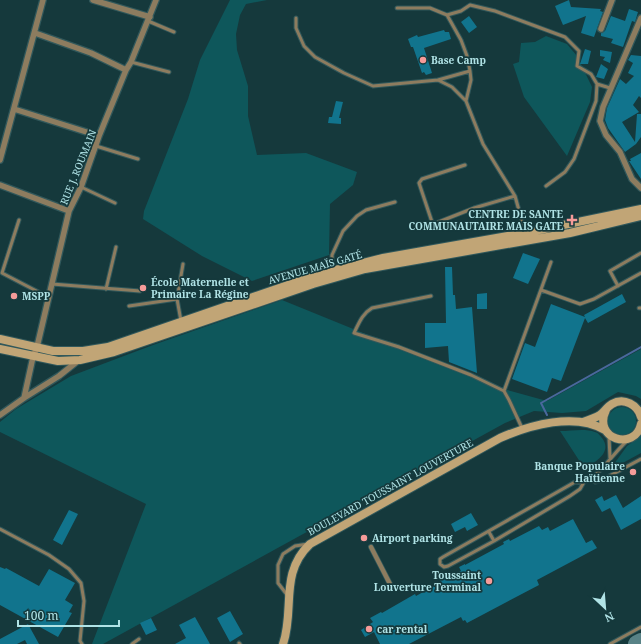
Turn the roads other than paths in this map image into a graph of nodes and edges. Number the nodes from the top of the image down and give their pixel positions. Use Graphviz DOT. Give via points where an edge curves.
graph roads {
  1 [pos="43,0"];
  2 [pos="93,0"];
  3 [pos="156,0"];
  4 [pos="612,0"];
  5 [pos="397,8"];
  6 [pos="447,15"];
  7 [pos="296,18"];
  8 [pos="641,18"];
  9 [pos="149,19"];
  10 [pos="601,29"];
  11 [pos="174,32"];
  12 [pos="35,33"];
  13 [pos="131,62"];
  14 [pos="126,70"];
  15 [pos="470,70"];
  16 [pos="169,72"];
  17 [pos="438,80"];
  18 [pos="597,84"];
  19 [pos="611,89"];
  20 [pos="466,100"];
  21 [pos="14,109"];
  22 [pos="99,136"];
  23 [pos="96,146"];
  24 [pos="0,160"];
  25 [pos="138,160"];
  26 [pos="465,165"];
  27 [pos="0,185"];
  28 [pos="546,186"];
  29 [pos="81,187"];
  30 [pos="641,188"];
  31 [pos="515,196"];
  32 [pos="395,202"];
  33 [pos="115,203"];
  34 [pos="641,209"];
  35 [pos="69,211"];
  36 [pos="641,216"];
  37 [pos="19,220"];
  38 [pos="526,237"];
  39 [pos="116,248"];
  40 [pos="641,253"];
  41 [pos="551,262"];
  42 [pos="183,264"];
  43 [pos="332,271"];
  44 [pos="2,273"];
  45 [pos="641,273"];
  46 [pos="0,277"];
  47 [pos="52,284"];
  48 [pos="618,286"];
  49 [pos="106,289"];
  50 [pos="541,290"];
  51 [pos="140,291"];
  52 [pos="431,296"];
  53 [pos="48,297"];
  54 [pos="177,299"];
  55 [pos="129,306"];
  56 [pos="181,322"];
  57 [pos="0,339"];
  58 [pos="37,348"];
  59 [pos="0,349"];
  60 [pos="83,351"];
  61 [pos="33,357"];
  62 [pos="80,360"];
  63 [pos="504,392"];
  64 [pos="24,398"];
  65 [pos="606,409"];
  66 [pos="0,415"];
  67 [pos="641,416"];
  68 [pos="582,422"];
  69 [pos="641,424"];
  70 [pos="522,428"];
  71 [pos="639,431"];
  72 [pos="607,433"];
  73 [pos="629,438"];
  74 [pos="610,458"];
  75 [pos="641,459"];
  76 [pos="591,478"];
  77 [pos="584,482"];
  78 [pos="0,529"];
  79 [pos="489,532"];
  80 [pos="494,541"];
  81 [pos="310,544"];
  82 [pos="371,547"];
  83 [pos="390,584"];
  84 [pos="289,597"];
  85 [pos="641,627"];
  86 [pos="139,639"];
  87 [pos="81,643"];
  88 [pos="132,644"];
  89 [pos="283,644"];
  90 [pos="610,644"];
  1 -- 12 [label="street"];
  2 -- 9 [label="street"];
  3 -- 9 [label="street, RUE J. ROUMAIN"];
  4 -- 10 [label="street"];
  5 -- 6 [label="lane" via="430,8"];
  6 -- 15 [label="lane" via="461,40"];
  6 -- 18 [label="lane" via="470,5 495,11 565,37 579,51 577,66 591,74"];
  7 -- 17 [label="lane" via="296,28 304,46 315,57 373,86"];
  8 -- 19 [label="street"];
  9 -- 11 [label="lane"];
  9 -- 13 [label="street, RUE J. ROUMAIN"];
  12 -- 14 [label="street" via="92,53"];
  12 -- 21 [label="street"];
  13 -- 14 [label="street, RUE J. ROUMAIN"];
  13 -- 16 [label="lane"];
  14 -- 22 [label="street, RUE J. ROUMAIN"];
  15 -- 17 [label="lane"];
  15 -- 20 [label="lane"];
  17 -- 20 [label="lane" via="452,86"];
  18 -- 19 [label="lane"];
  18 -- 28 [label="lane" via="596,101 574,159 565,172"];
  19 -- 30 [label="street" via="600,121 606,135 620,152 632,179"];
  20 -- 31 [label="lane" via="483,144"];
  21 -- 22 [label="street"];
  21 -- 24 [label="street"];
  22 -- 23 [label="street, RUE J. ROUMAIN"];
  23 -- 25 [label="lane"];
  23 -- 29 [label="street, RUE J. ROUMAIN"];
  26 -- 31 [label="lane" via="422,179 419,184 432,222 436,223"];
  27 -- 35 [label="street"];
  29 -- 33 [label="lane"];
  29 -- 35 [label="street, RUE J. ROUMAIN"];
  31 -- 38 [label="lane"];
  32 -- 43 [label="lane" via="366,210 343,230 332,255"];
  34 -- 38 [label="main road, AVENUE MAÏS GATÉ"];
  35 -- 47 [label="street, RUE J. ROUMAIN"];
  36 -- 38 [label="main road, AVENUE MAÏS GATÉ" via="570,233"];
  37 -- 44 [label="lane"];
  38 -- 43 [label="main road, AVENUE MAÏS GATÉ" via="383,258"];
  38 -- 62 [label="main road, AVENUE MAÏS GATÉ" via="373,268 313,284 114,352"];
  39 -- 49 [label="lane"];
  40 -- 48 [label="lane" via="610,271"];
  41 -- 50 [label="lane"];
  42 -- 54 [label="lane"];
  43 -- 56 [label="main road, AVENUE MAÏS GATÉ"];
  44 -- 46 [label="lane"];
  44 -- 53 [label="lane"];
  45 -- 48 [label="lane"];
  47 -- 49 [label="lane"];
  47 -- 53 [label="street, RUE J. ROUMAIN"];
  48 -- 50 [label="lane" via="580,304"];
  49 -- 51 [label="lane"];
  50 -- 63 [label="lane"];
  52 -- 63 [label="lane" via="372,308 361,317 354,333 399,347 471,375"];
  53 -- 58 [label="street, RUE J. ROUMAIN"];
  54 -- 55 [label="lane"];
  54 -- 56 [label="lane"];
  56 -- 60 [label="main road, AVENUE MAÏS GATÉ" via="108,346"];
  57 -- 58 [label="main road, AVENUE MAÏS GATÉ"];
  58 -- 60 [label="main road, AVENUE MAÏS GATÉ"];
  58 -- 61 [label="street, RUE J. ROUMAIN"];
  59 -- 61 [label="main road, AVENUE MAÏS GATÉ"];
  60 -- 62 [label="street"];
  61 -- 62 [label="main road, AVENUE MAÏS GATÉ" via="58,361"];
  61 -- 64 [label="street, RUE J. ROUMAIN"];
  62 -- 64 [label="street"];
  63 -- 70 [label="lane"];
  64 -- 66 [label="street"];
  65 -- 67 [label="main road, BOULEVARD TOUSSAINT LOUVERTURE" via="612,404 626,402 638,409"];
  65 -- 68 [label="main road, BOULEVARD TOUSSAINT LOUVERTURE" via="601,415"];
  65 -- 72 [label="main road" via="603,423"];
  68 -- 70 [label="main road, BOULEVARD TOUSSAINT LOUVERTURE"];
  68 -- 72 [label="main road, BOULEVARD TOUSSAINT LOUVERTURE" via="598,426"];
  69 -- 71 [label="main road"];
  70 -- 81 [label="main road, BOULEVARD TOUSSAINT LOUVERTURE"];
  71 -- 73 [label="main road"];
  72 -- 73 [label="main road, BOULEVARD TOUSSAINT LOUVERTURE" via="615,439"];
  72 -- 74 [label="lane"];
  73 -- 74 [label="lane"];
  74 -- 76 [label="lane"];
  75 -- 76 [label="lane" via="600,482 595,482"];
  76 -- 77 [label="lane"];
  77 -- 79 [label="lane" via="575,482"];
  77 -- 80 [label="lane" via="580,489 570,496"];
  78 -- 87 [label="lane" via="50,555 69,569 81,583 84,601"];
  79 -- 80 [label="lane"];
  79 -- 80 [label="lane" via="443,557 440,564 448,566"];
  81 -- 84 [label="main road, BOULEVARD TOUSSAINT LOUVERTURE" via="295,562"];
  81 -- 84 [label="lane" via="295,546 283,554 278,565 278,583"];
  82 -- 83 [label="street"];
  84 -- 89 [label="main road, BOULEVARD TOUSSAINT LOUVERTURE"];
  85 -- 90 [label="lane"];
  86 -- 88 [label="lane"];
}
